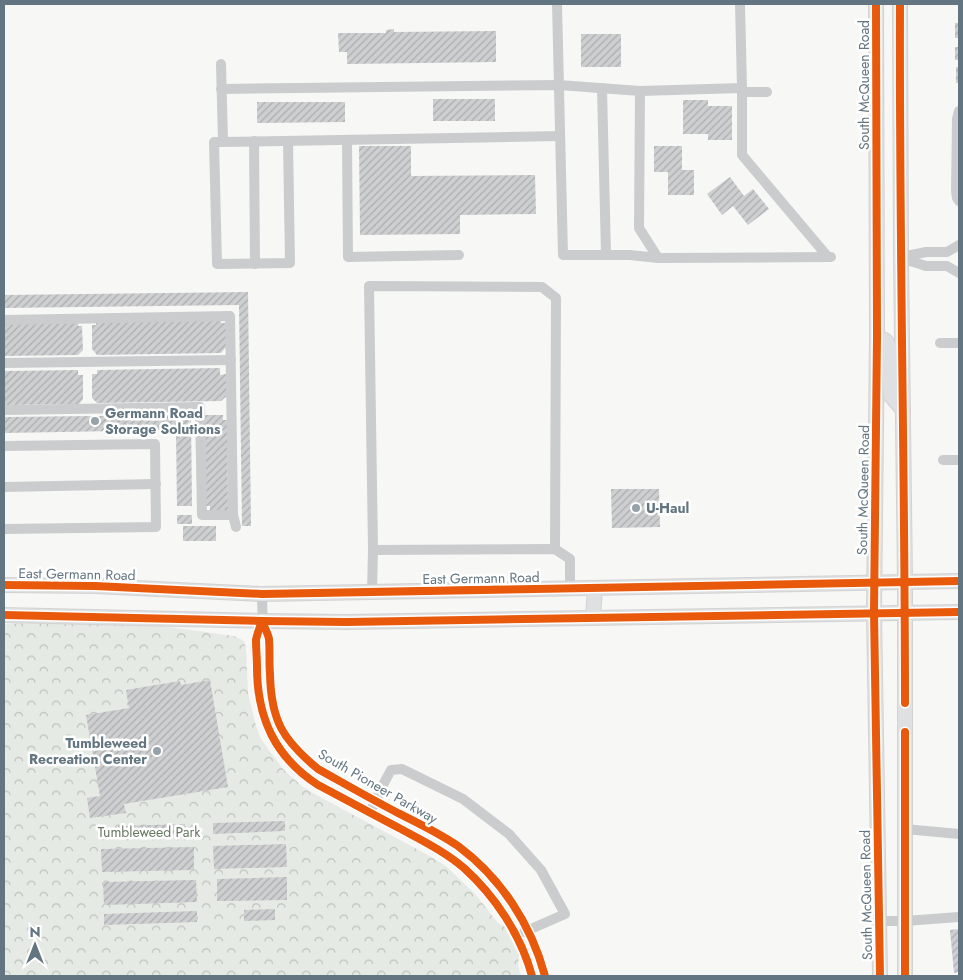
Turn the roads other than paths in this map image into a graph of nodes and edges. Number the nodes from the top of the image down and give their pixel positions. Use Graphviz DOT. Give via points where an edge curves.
graph roads {
  1 [pos="557,4"];
  2 [pos="740,4"];
  3 [pos="876,4"];
  4 [pos="900,4"];
  5 [pos="221,64"];
  6 [pos="559,85"];
  7 [pos="602,88"];
  8 [pos="221,89"];
  9 [pos="742,90"];
  10 [pos="640,91"];
  11 [pos="767,92"];
  12 [pos="959,112"];
  13 [pos="560,136"];
  14 [pos="288,140"];
  15 [pos="347,140"];
  16 [pos="254,141"];
  17 [pos="223,142"];
  18 [pos="959,201"];
  19 [pos="959,245"];
  20 [pos="606,255"];
  21 [pos="460,256"];
  22 [pos="877,257"];
  23 [pos="658,258"];
  24 [pos="901,258"];
  25 [pos="255,264"];
  26 [pos="959,273"];
  27 [pos="4,320"];
  28 [pos="877,336"];
  29 [pos="959,343"];
  30 [pos="940,344"];
  31 [pos="231,360"];
  32 [pos="4,363"];
  33 [pos="4,410"];
  34 [pos="903,410"];
  35 [pos="4,446"];
  36 [pos="943,460"];
  37 [pos="959,460"];
  38 [pos="156,484"];
  39 [pos="4,487"];
  40 [pos="233,515"];
  41 [pos="236,527"];
  42 [pos="4,529"];
  43 [pos="555,549"];
  44 [pos="373,550"];
  45 [pos="959,581"];
  46 [pos="905,582"];
  47 [pos="874,583"];
  48 [pos="4,585"];
  49 [pos="570,588"];
  50 [pos="595,588"];
  51 [pos="372,592"];
  52 [pos="262,594"];
  53 [pos="874,612"];
  54 [pos="905,612"];
  55 [pos="959,612"];
  56 [pos="4,615"];
  57 [pos="593,618"];
  58 [pos="262,622"];
  59 [pos="376,801"];
  60 [pos="370,813"];
  61 [pos="905,829"];
  62 [pos="959,834"];
  63 [pos="959,917"];
  64 [pos="879,921"];
  65 [pos="905,921"];
  66 [pos="528,931"];
  67 [pos="516,936"];
  68 [pos="532,976"];
  69 [pos="545,976"];
  70 [pos="880,976"];
  71 [pos="905,976"];
  1 -- 6 [label="street"];
  2 -- 9 [label="street"];
  3 -- 22 [label="main road, South McQueen Road"];
  4 -- 24 [label="main road"];
  5 -- 8 [label="street"];
  6 -- 7 [label="street"];
  6 -- 8 [label="street"];
  6 -- 13 [label="street"];
  7 -- 10 [label="street"];
  7 -- 20 [label="street"];
  8 -- 17 [label="street"];
  9 -- 10 [label="street"];
  9 -- 11 [label="street"];
  9 -- 23 [label="street" via="742,155 831,257"];
  10 -- 23 [label="street" via="639,228"];
  12 -- 18 [label="street" via="956,123 956,191"];
  13 -- 15 [label="street"];
  13 -- 20 [label="street" via="563,255"];
  14 -- 15 [label="street"];
  14 -- 16 [label="street"];
  14 -- 25 [label="street" via="290,263"];
  15 -- 21 [label="street" via="348,257"];
  16 -- 17 [label="street"];
  16 -- 25 [label="street"];
  17 -- 25 [label="street" via="214,142 217,264"];
  19 -- 24 [label="street" via="947,252 926,252"];
  20 -- 23 [label="street"];
  22 -- 24 [label="main road"];
  22 -- 28 [label="main road, South McQueen Road"];
  24 -- 26 [label="street" via="926,266 947,266"];
  24 -- 34 [label="main road"];
  27 -- 31 [label="street" via="230,316"];
  28 -- 34 [label="main road" via="886,341 889,348 891,396"];
  28 -- 47 [label="main road, South McQueen Road"];
  29 -- 30 [label="street"];
  31 -- 32 [label="street"];
  31 -- 40 [label="street"];
  33 -- 40 [label="street" via="200,407 202,515"];
  34 -- 46 [label="main road"];
  35 -- 38 [label="street" via="155,444"];
  36 -- 37 [label="street"];
  38 -- 39 [label="street"];
  38 -- 42 [label="street" via="156,527"];
  40 -- 41 [label="street"];
  43 -- 44 [label="street"];
  43 -- 44 [label="street" via="556,298 542,287 369,286"];
  43 -- 49 [label="street" via="570,559"];
  44 -- 51 [label="street"];
  45 -- 46 [label="main road, East Germann Road"];
  46 -- 47 [label="main road, East Germann Road"];
  46 -- 54 [label="main road"];
  47 -- 50 [label="main road, East Germann Road"];
  47 -- 53 [label="main road, South McQueen Road"];
  48 -- 52 [label="main road, East Germann Road"];
  49 -- 50 [label="main road, East Germann Road"];
  49 -- 51 [label="main road, East Germann Road"];
  50 -- 57 [label="main road"];
  51 -- 52 [label="main road, East Germann Road"];
  52 -- 58 [label="street, South Pioneer Parkway"];
  53 -- 54 [label="main road"];
  53 -- 57 [label="main road"];
  53 -- 64 [label="main road, South McQueen Road"];
  54 -- 55 [label="main road"];
  54 -- 61 [label="main road"];
  56 -- 58 [label="main road"];
  57 -- 58 [label="main road"];
  58 -- 59 [label="street, South Pioneer Parkway" via="268,637 271,696 286,737 318,769"];
  58 -- 60 [label="street, South Pioneer Parkway" via="256,639 257,688 262,714 275,743 305,777"];
  59 -- 60 [label="street"];
  59 -- 66 [label="street, South Pioneer Parkway" via="457,846 476,861 513,904"];
  59 -- 66 [label="street" via="392,770 402,769 463,798 509,834 540,870 565,914"];
  60 -- 67 [label="street, South Pioneer Parkway" via="437,849 464,868 497,905"];
  61 -- 62 [label="street"];
  61 -- 65 [label="main road"];
  63 -- 65 [label="street"];
  64 -- 65 [label="street"];
  64 -- 70 [label="main road, South McQueen Road"];
  65 -- 71 [label="main road"];
  66 -- 67 [label="street"];
  66 -- 69 [label="street, South Pioneer Parkway"];
  67 -- 68 [label="street, South Pioneer Parkway"];
}
